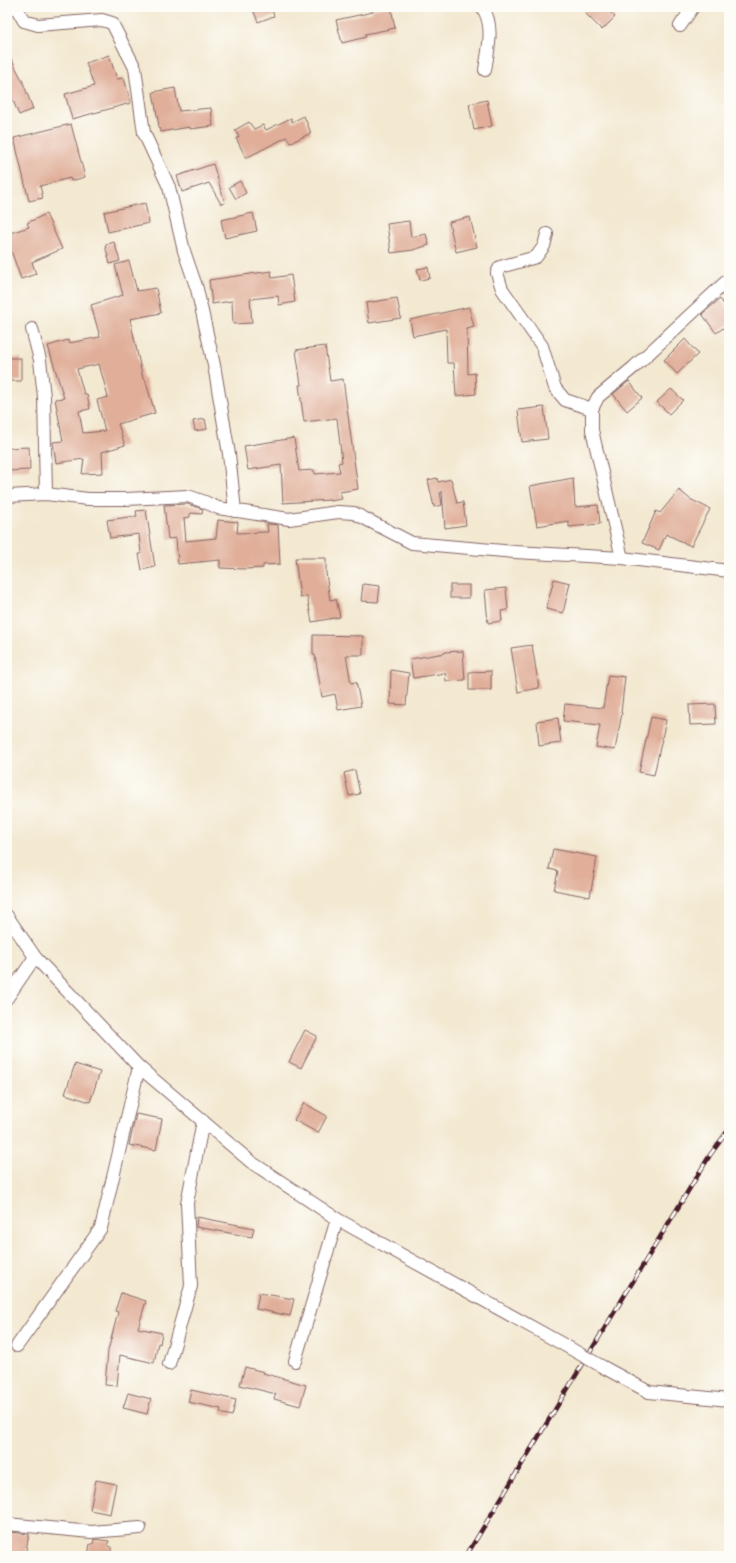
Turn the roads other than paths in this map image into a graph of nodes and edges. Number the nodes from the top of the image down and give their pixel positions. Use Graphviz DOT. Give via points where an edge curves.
graph roads {
  1 [pos="16,7"];
  2 [pos="482,7"];
  3 [pos="693,7"];
  4 [pos="680,26"];
  5 [pos="485,70"];
  6 [pos="547,234"];
  7 [pos="729,279"];
  8 [pos="32,329"];
  9 [pos="592,409"];
  10 [pos="46,494"];
  11 [pos="7,496"];
  12 [pos="235,511"];
  13 [pos="622,558"];
  14 [pos="729,571"];
  15 [pos="7,916"];
  16 [pos="35,957"];
  17 [pos="7,998"];
  18 [pos="139,1067"];
  19 [pos="203,1121"];
  20 [pos="337,1219"];
  21 [pos="17,1346"];
  22 [pos="295,1361"];
  23 [pos="169,1364"];
  24 [pos="729,1400"];
  25 [pos="7,1524"];
  26 [pos="140,1528"];
  1 -- 12 [label="street" via="24,21 38,25 102,20 112,22 135,68 144,133 168,188 184,251 197,289 214,365 229,454"];
  2 -- 5 [label="street" via="490,32"];
  3 -- 4 [label="street"];
  6 -- 9 [label="street" via="544,246 536,257 500,267 497,273 502,289 542,346 556,388 565,400"];
  7 -- 9 [label="street" via="598,397"];
  8 -- 10 [label="street" via="40,360 44,397"];
  9 -- 13 [label="street" via="592,430"];
  10 -- 11 [label="street"];
  10 -- 12 [label="street" via="88,499 188,496 218,508"];
  12 -- 13 [label="street" via="289,519 338,512 354,513 412,543"];
  13 -- 14 [label="street"];
  15 -- 16 [label="street"];
  16 -- 17 [label="street"];
  16 -- 18 [label="street"];
  18 -- 19 [label="street"];
  18 -- 21 [label="street" via="101,1228"];
  19 -- 20 [label="street" via="251,1162"];
  19 -- 23 [label="street" via="187,1203 191,1286"];
  20 -- 22 [label="street"];
  20 -- 24 [label="street, bridge" via="650,1392"];
  25 -- 26 [label="street" via="91,1532"];
}
